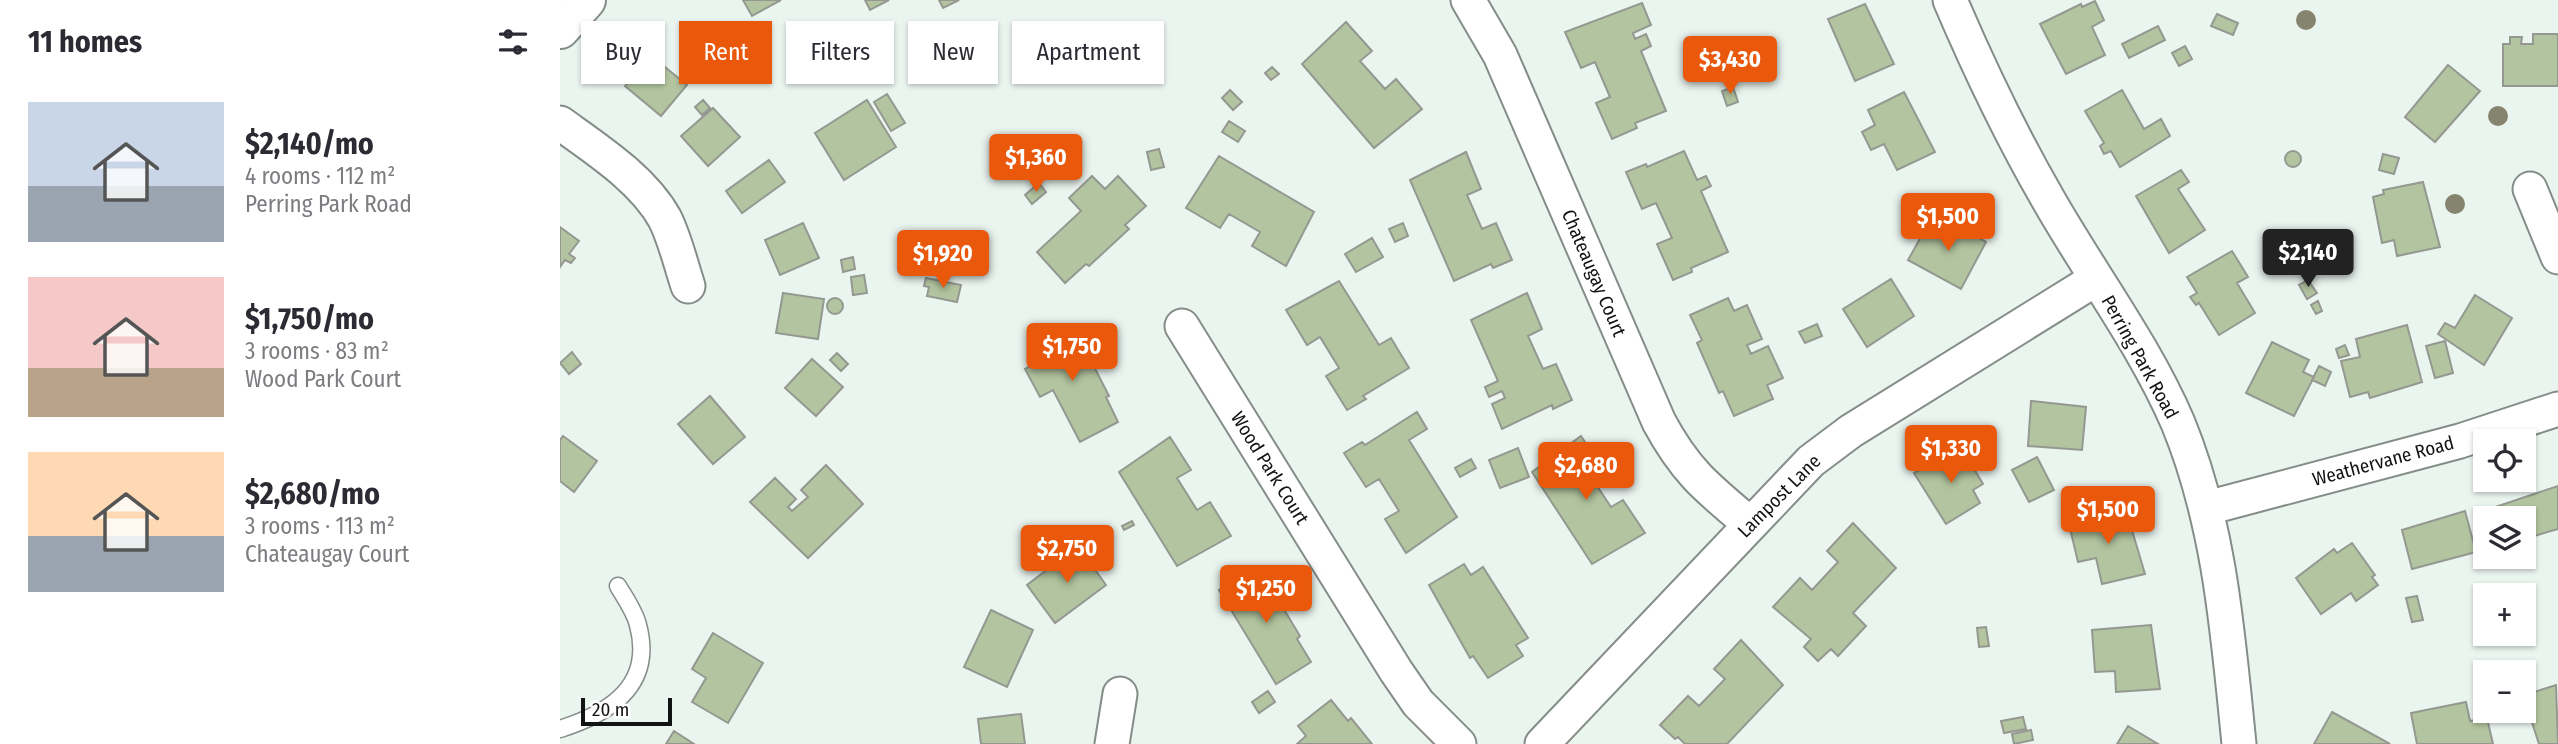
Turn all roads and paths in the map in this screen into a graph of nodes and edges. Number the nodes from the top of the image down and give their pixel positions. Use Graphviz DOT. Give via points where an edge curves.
graph roads {
  1 [pos="586,0"];
  2 [pos="1468,0"];
  3 [pos="1950,0"];
  4 [pos="560,29"];
  5 [pos="560,123"];
  6 [pos="2530,189"];
  7 [pos="2558,257"];
  8 [pos="2096,279"];
  9 [pos="688,286"];
  10 [pos="1182,326"];
  11 [pos="2558,409"];
  12 [pos="2207,508"];
  13 [pos="1750,524"];
  14 [pos="618,586"];
  15 [pos="1120,694"];
  16 [pos="560,729"];
  17 [pos="1112,744"];
  18 [pos="1459,744"];
  19 [pos="1542,744"];
  20 [pos="2239,744"];
  1 -- 4 [label="street"];
  2 -- 13 [label="street, Chateaugay Court" via="1500,55 1675,452 1695,477"];
  3 -- 8 [label="street, Perring Park Road" via="2008,124"];
  5 -- 9 [label="street" via="606,156 664,218"];
  6 -- 7 [label="street"];
  8 -- 12 [label="street, Perring Park Road" via="2172,411"];
  8 -- 13 [label="street, Lampost Lane" via="1851,432 1811,461"];
  10 -- 18 [label="street, Wood Park Court" via="1396,671 1418,702"];
  11 -- 12 [label="street, Weathervane Road" via="2460,441"];
  12 -- 20 [label="street, Perring Park Road" via="2230,651"];
  13 -- 19 [label="street, Lampost Lane"];
  14 -- 16 [label="lane" via="638,622 640,667 621,697"];
  15 -- 17 [label="street"];
}
